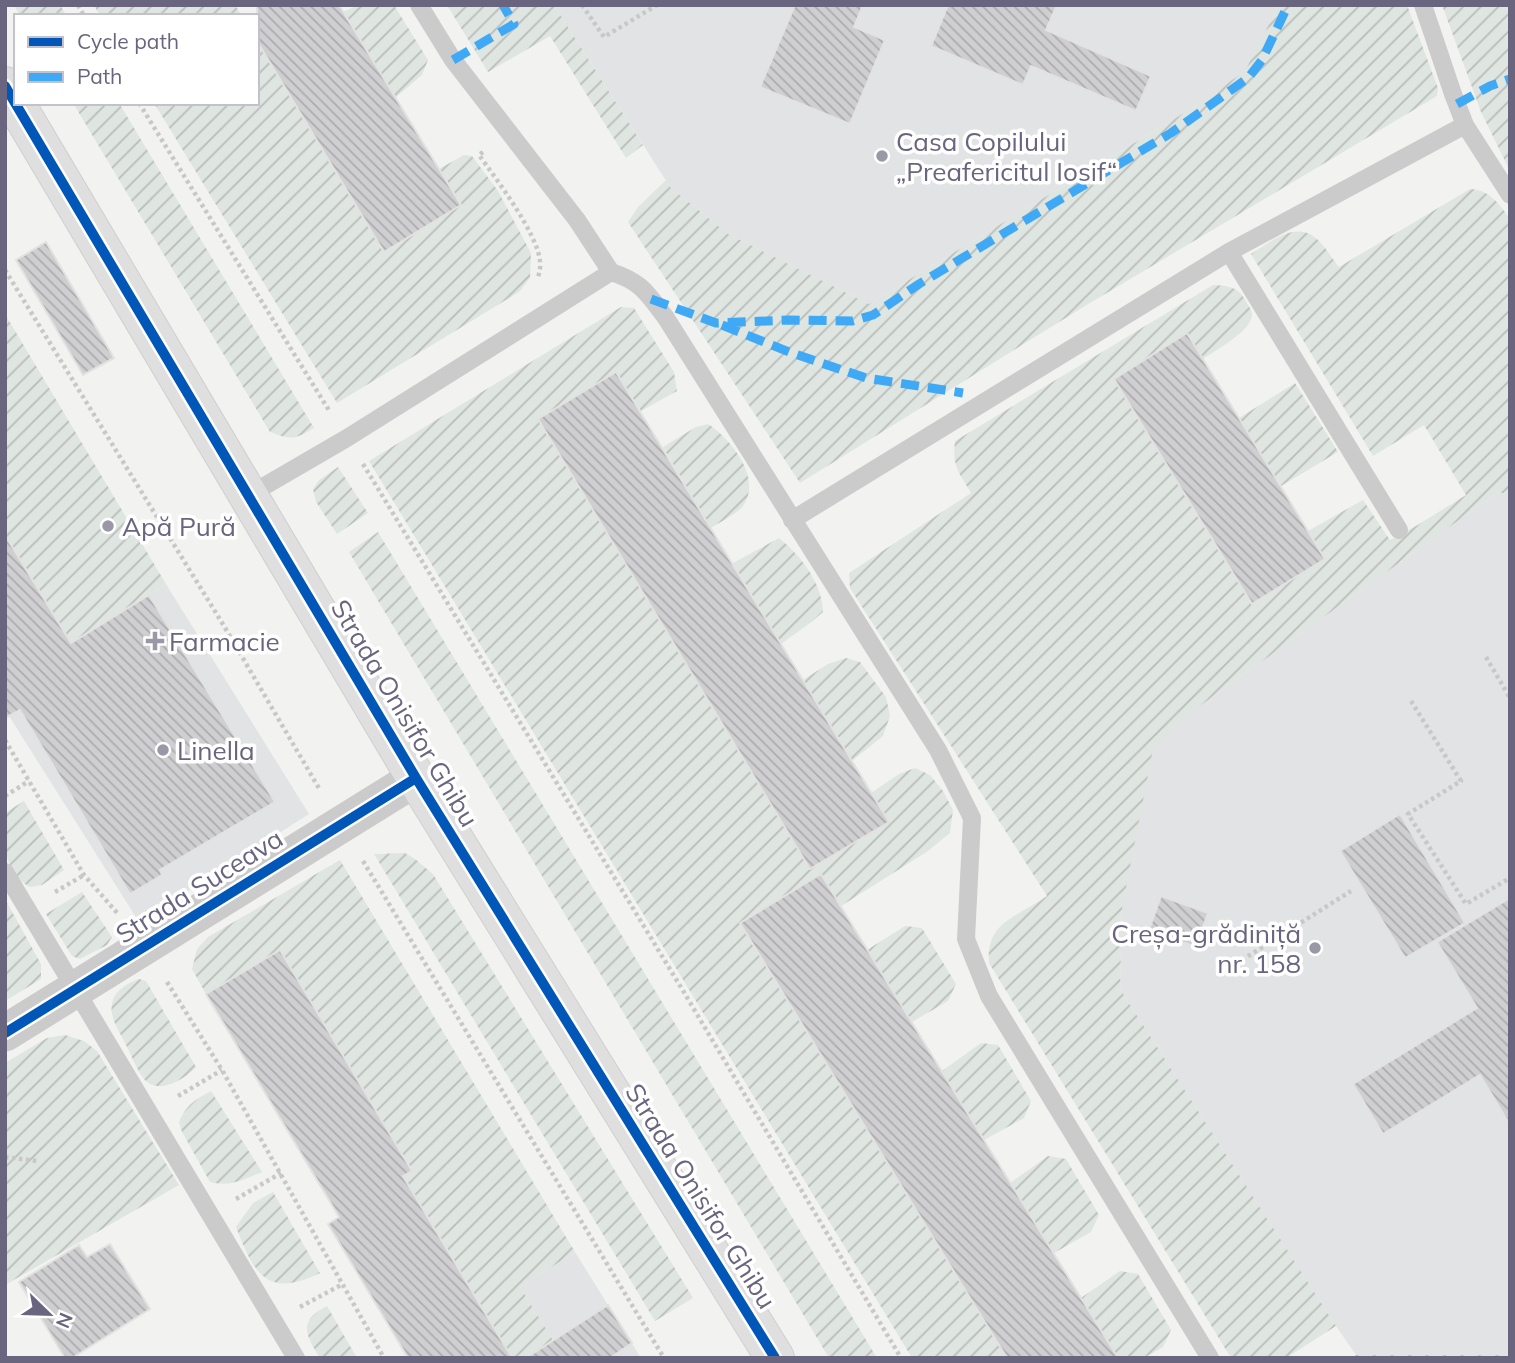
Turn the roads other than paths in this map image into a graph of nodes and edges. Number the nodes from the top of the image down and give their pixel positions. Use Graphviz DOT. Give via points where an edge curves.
graph roads {
  1 [pos="419,5"];
  2 [pos="1423,5"];
  3 [pos="5,86"];
  4 [pos="14,101"];
  5 [pos="16,105"];
  6 [pos="1465,125"];
  7 [pos="1510,195"];
  8 [pos="1229,252"];
  9 [pos="611,272"];
  10 [pos="249,495"];
  11 [pos="792,520"];
  12 [pos="1399,530"];
  13 [pos="416,778"];
  14 [pos="5,872"];
  15 [pos="75,990"];
  16 [pos="5,1032"];
  17 [pos="296,1358"];
  18 [pos="775,1358"];
  19 [pos="1210,1358"];
  1 -- 9 [label="lane" via="453,60 577,220"];
  2 -- 6 [label="lane"];
  3 -- 4 [label="street, Strada Onisifor Ghibu"];
  5 -- 10 [label="street, Strada Onisifor Ghibu"];
  6 -- 7 [label="lane"];
  6 -- 8 [label="lane"];
  8 -- 11 [label="lane"];
  8 -- 12 [label="lane"];
  9 -- 10 [label="lane"];
  9 -- 11 [label="lane" via="630,278 666,318"];
  10 -- 13 [label="street, Strada Onisifor Ghibu"];
  11 -- 19 [label="lane" via="938,750 972,818 966,939 989,996"];
  13 -- 15 [label="street, Strada Suceava"];
  13 -- 18 [label="street, Strada Onisifor Ghibu"];
  14 -- 15 [label="lane"];
  15 -- 16 [label="street, Strada Suceava"];
  15 -- 17 [label="lane"];
}
